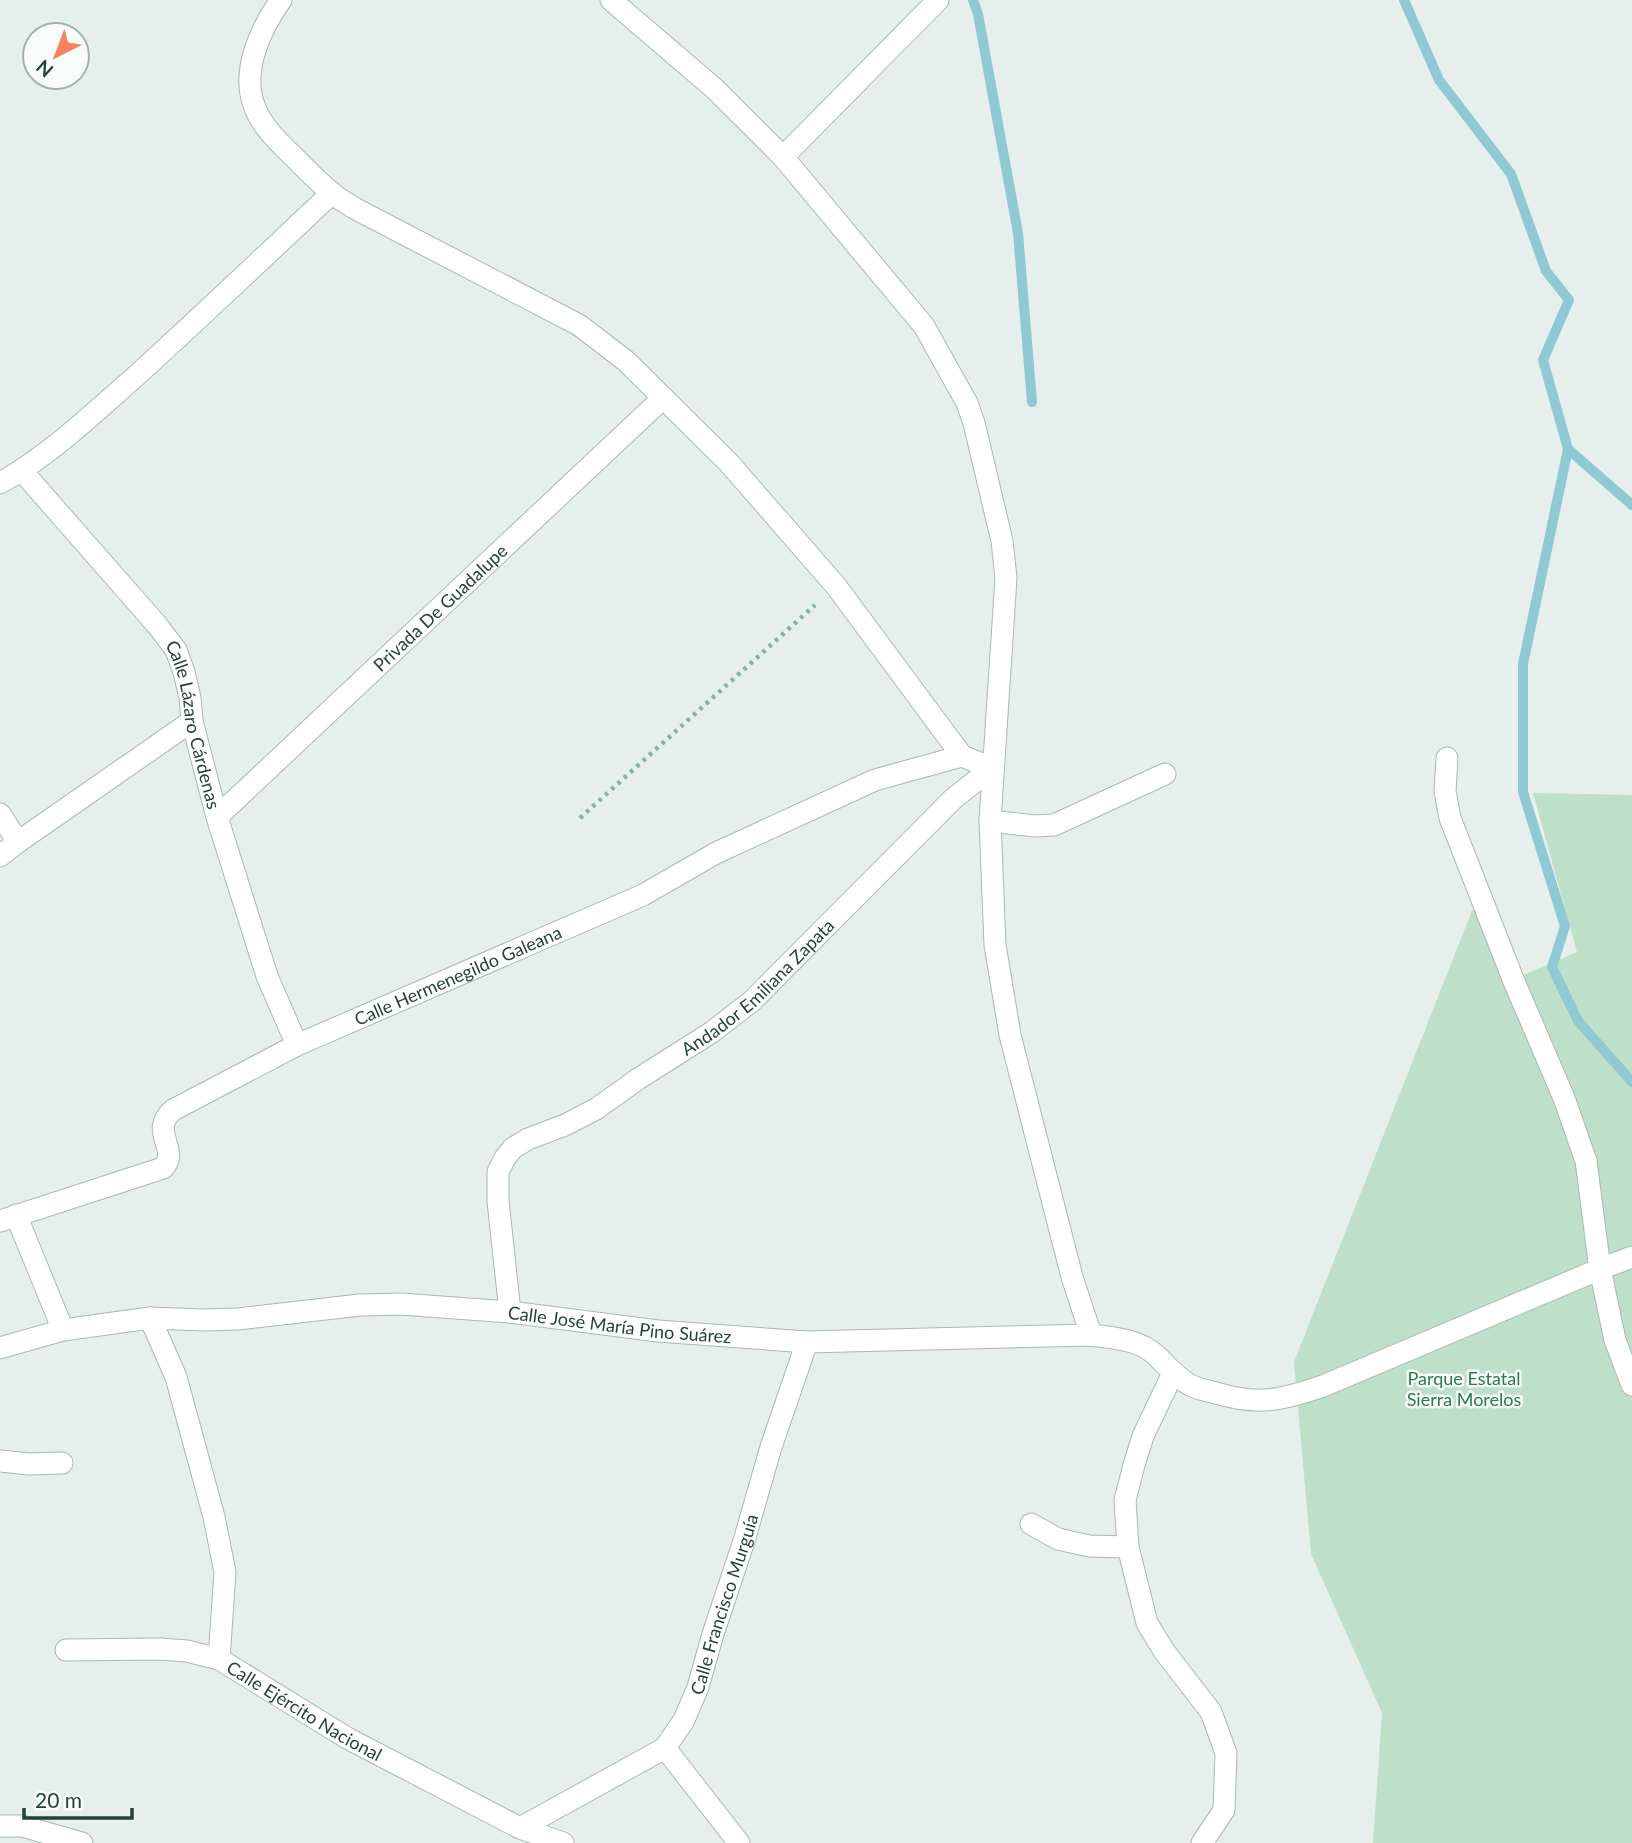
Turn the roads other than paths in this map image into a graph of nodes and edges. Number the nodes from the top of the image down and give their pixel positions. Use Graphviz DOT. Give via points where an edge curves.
graph roads {
  1 [pos="281,0"];
  2 [pos="611,0"];
  3 [pos="938,0"];
  4 [pos="783,157"];
  5 [pos="332,193"];
  6 [pos="663,398"];
  7 [pos="22,471"];
  8 [pos="0,483"];
  9 [pos="192,721"];
  10 [pos="962,756"];
  11 [pos="1447,758"];
  12 [pos="992,768"];
  13 [pos="1165,774"];
  14 [pos="0,814"];
  15 [pos="217,817"];
  16 [pos="990,821"];
  17 [pos="18,842"];
  18 [pos="0,856"];
  19 [pos="297,1045"];
  20 [pos="8,1218"];
  21 [pos="1632,1257"];
  22 [pos="1600,1269"];
  23 [pos="510,1312"];
  24 [pos="150,1318"];
  25 [pos="63,1330"];
  26 [pos="1091,1335"];
  27 [pos="807,1342"];
  28 [pos="0,1348"];
  29 [pos="1172,1373"];
  30 [pos="1632,1385"];
  31 [pos="0,1461"];
  32 [pos="62,1463"];
  33 [pos="1031,1524"];
  34 [pos="1128,1547"];
  35 [pos="66,1650"];
  36 [pos="219,1659"];
  37 [pos="665,1748"];
  38 [pos="0,1826"];
  39 [pos="520,1828"];
  40 [pos="82,1843"];
  41 [pos="563,1843"];
  42 [pos="739,1843"];
  43 [pos="1202,1843"];
  1 -- 5 [label="street" via="252,59 253,105 278,142"];
  2 -- 4 [label="street" via="715,89"];
  3 -- 4 [label="street"];
  4 -- 12 [label="street" via="924,326 971,413 1002,541 1006,578"];
  5 -- 6 [label="street" via="579,325 626,361"];
  5 -- 7 [label="street" via="98,410"];
  6 -- 10 [label="street" via="729,463 836,586"];
  6 -- 15 [label="street, Privada De Guadalupe"];
  7 -- 8 [label="street"];
  7 -- 9 [label="street, Calle Lázaro Cárdenas" via="176,650"];
  9 -- 15 [label="street, Calle Lázaro Cárdenas"];
  9 -- 17 [label="street"];
  10 -- 12 [label="street"];
  10 -- 19 [label="street, Calle Hermenegildo Galeana" via="874,780 716,853 643,895"];
  11 -- 22 [label="street" via="1445,791 1450,818 1586,1161"];
  12 -- 16 [label="street"];
  12 -- 23 [label="street, Andador Emiliana Zapata" via="953,799 751,1001 712,1032 596,1110 513,1148 498,1172"];
  13 -- 16 [label="street" via="1054,825"];
  14 -- 17 [label="street"];
  15 -- 19 [label="street, Calle Lázaro Cárdenas" via="267,976"];
  16 -- 26 [label="street" via="995,945 1010,1035"];
  17 -- 18 [label="street"];
  19 -- 20 [label="street, Calle Hermenegildo Galeana" via="173,1110 162,1129 170,1157 163,1168"];
  20 -- 25 [label="street"];
  21 -- 22 [label="street, Calle José María Pino Suárez"];
  22 -- 29 [label="street, Calle José María Pino Suárez" via="1286,1398 1257,1401 1229,1397 1192,1386"];
  22 -- 30 [label="street" via="1615,1340"];
  23 -- 24 [label="street, Calle José María Pino Suárez" via="374,1304 238,1319"];
  23 -- 27 [label="street, Calle José María Pino Suárez" via="658,1331"];
  24 -- 25 [label="street, Calle José María Pino Suárez"];
  24 -- 36 [label="street, Calle Ejército Nacional" via="176,1377 214,1517 225,1572"];
  25 -- 28 [label="street, Calle José María Pino Suárez"];
  26 -- 27 [label="street, Calle José María Pino Suárez"];
  26 -- 29 [label="street, Calle José María Pino Suárez" via="1141,1345"];
  27 -- 37 [label="street, Calle Francisco Murguía" via="698,1687"];
  29 -- 34 [label="street" via="1143,1436 1125,1500"];
  31 -- 32 [label="street"];
  33 -- 34 [label="street" via="1078,1544"];
  34 -- 43 [label="street" via="1147,1623 1211,1712 1226,1753 1224,1810"];
  35 -- 36 [label="street" via="160,1649"];
  36 -- 39 [label="street, Calle Ejército Nacional" via="347,1738"];
  37 -- 39 [label="street"];
  37 -- 42 [label="street"];
  38 -- 40 [label="street" via="22,1826"];
  39 -- 41 [label="street, Calle Ejército Nacional"];
}
